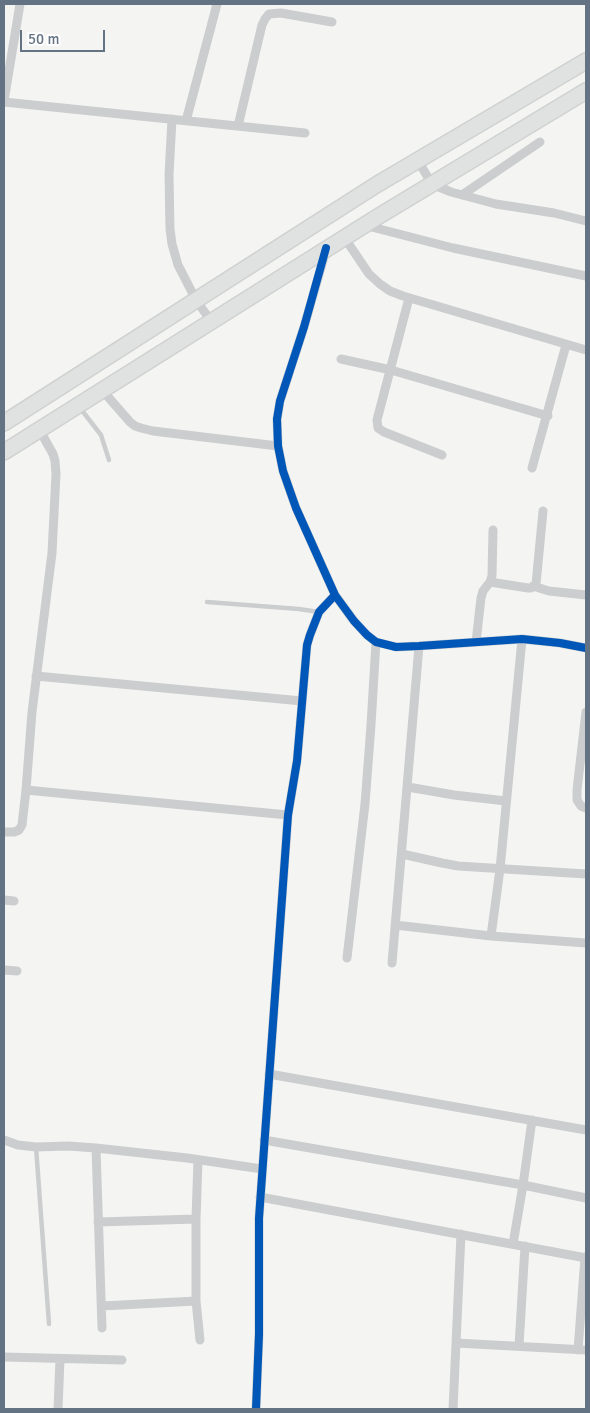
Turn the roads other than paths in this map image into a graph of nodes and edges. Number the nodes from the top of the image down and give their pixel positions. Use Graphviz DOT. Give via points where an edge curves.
graph roads {
  1 [pos="20,4"];
  2 [pos="217,4"];
  3 [pos="332,22"];
  4 [pos="586,61"];
  5 [pos="583,97"];
  6 [pos="4,102"];
  7 [pos="172,119"];
  8 [pos="186,121"];
  9 [pos="238,126"];
  10 [pos="305,133"];
  11 [pos="540,142"];
  12 [pos="418,161"];
  13 [pos="432,184"];
  14 [pos="462,195"];
  15 [pos="586,221"];
  16 [pos="364,225"];
  17 [pos="344,237"];
  18 [pos="326,248"];
  19 [pos="586,276"];
  20 [pos="409,298"];
  21 [pos="196,300"];
  22 [pos="211,321"];
  23 [pos="566,345"];
  24 [pos="586,350"];
  25 [pos="341,359"];
  26 [pos="391,370"];
  27 [pos="102,390"];
  28 [pos="78,405"];
  29 [pos="548,416"];
  30 [pos="4,423"];
  31 [pos="39,429"];
  32 [pos="278,446"];
  33 [pos="4,452"];
  34 [pos="442,455"];
  35 [pos="109,460"];
  36 [pos="532,468"];
  37 [pos="543,510"];
  38 [pos="493,530"];
  39 [pos="490,582"];
  40 [pos="533,586"];
  41 [pos="335,594"];
  42 [pos="586,595"];
  43 [pos="206,602"];
  44 [pos="319,612"];
  45 [pos="522,639"];
  46 [pos="376,642"];
  47 [pos="476,642"];
  48 [pos="420,646"];
  49 [pos="586,648"];
  50 [pos="36,676"];
  51 [pos="302,701"];
  52 [pos="586,712"];
  53 [pos="408,787"];
  54 [pos="26,790"];
  55 [pos="506,801"];
  56 [pos="586,808"];
  57 [pos="288,815"];
  58 [pos="4,832"];
  59 [pos="402,854"];
  60 [pos="500,869"];
  61 [pos="586,874"];
  62 [pos="4,900"];
  63 [pos="14,901"];
  64 [pos="395,925"];
  65 [pos="491,936"];
  66 [pos="586,943"];
  67 [pos="347,958"];
  68 [pos="392,963"];
  69 [pos="4,970"];
  70 [pos="17,971"];
  71 [pos="269,1074"];
  72 [pos="532,1120"];
  73 [pos="586,1130"];
  74 [pos="4,1140"];
  75 [pos="264,1140"];
  76 [pos="36,1147"];
  77 [pos="96,1148"];
  78 [pos="198,1160"];
  79 [pos="262,1169"];
  80 [pos="523,1186"];
  81 [pos="260,1197"];
  82 [pos="586,1198"];
  83 [pos="196,1219"];
  84 [pos="98,1222"];
  85 [pos="461,1234"];
  86 [pos="513,1244"];
  87 [pos="525,1246"];
  88 [pos="585,1258"];
  89 [pos="196,1301"];
  90 [pos="102,1306"];
  91 [pos="49,1324"];
  92 [pos="102,1328"];
  93 [pos="200,1340"];
  94 [pos="456,1344"];
  95 [pos="519,1346"];
  96 [pos="582,1350"];
  97 [pos="4,1357"];
  98 [pos="60,1358"];
  99 [pos="122,1360"];
  100 [pos="58,1409"];
  101 [pos="256,1409"];
  102 [pos="453,1409"];
  1 -- 6 [label="street"];
  2 -- 8 [label="street"];
  3 -- 9 [label="street" via="282,13 270,14 265,19"];
  4 -- 12 [label="highway"];
  5 -- 13 [label="highway"];
  6 -- 7 [label="street"];
  7 -- 8 [label="street"];
  7 -- 21 [label="street" via="170,229 178,265"];
  8 -- 9 [label="street"];
  9 -- 10 [label="street"];
  11 -- 14 [label="street"];
  12 -- 13 [label="street"];
  12 -- 21 [label="highway"];
  13 -- 14 [label="street"];
  13 -- 16 [label="highway"];
  14 -- 15 [label="street"];
  16 -- 17 [label="highway"];
  16 -- 19 [label="street"];
  17 -- 18 [label="highway"];
  17 -- 20 [label="street" via="369,274 390,291"];
  18 -- 22 [label="highway"];
  18 -- 32 [label="street" via="280,401"];
  20 -- 23 [label="street"];
  20 -- 26 [label="street"];
  21 -- 22 [label="street"];
  21 -- 30 [label="highway"];
  22 -- 27 [label="highway"];
  23 -- 24 [label="street"];
  23 -- 29 [label="street"];
  25 -- 26 [label="street"];
  26 -- 29 [label="street"];
  26 -- 34 [label="street" via="377,420 378,428"];
  27 -- 28 [label="highway"];
  27 -- 32 [label="street" via="130,422 141,428"];
  28 -- 31 [label="highway"];
  28 -- 35 [label="lane" via="101,436"];
  29 -- 36 [label="street"];
  31 -- 33 [label="highway"];
  31 -- 50 [label="street" via="53,454 56,474 52,553"];
  32 -- 41 [label="street" via="296,508"];
  37 -- 40 [label="street" via="537,581"];
  38 -- 39 [label="street"];
  39 -- 40 [label="street"];
  39 -- 47 [label="street" via="480,598"];
  40 -- 42 [label="street"];
  41 -- 44 [label="street"];
  41 -- 46 [label="street" via="354,621"];
  43 -- 44 [label="lane"];
  44 -- 51 [label="street" via="307,645"];
  45 -- 47 [label="street"];
  45 -- 49 [label="street"];
  45 -- 55 [label="street"];
  46 -- 48 [label="street" via="396,647"];
  46 -- 67 [label="street" via="365,804"];
  47 -- 48 [label="street"];
  48 -- 53 [label="street"];
  50 -- 51 [label="street"];
  50 -- 54 [label="street"];
  51 -- 57 [label="street"];
  52 -- 56 [label="street" via="577,790 577,800"];
  53 -- 55 [label="street"];
  53 -- 59 [label="street"];
  54 -- 57 [label="street"];
  54 -- 58 [label="street" via="22,826 14,832"];
  55 -- 60 [label="street"];
  57 -- 71 [label="street"];
  59 -- 60 [label="street" via="442,864"];
  59 -- 64 [label="street"];
  60 -- 61 [label="street"];
  60 -- 65 [label="street"];
  62 -- 63 [label="street"];
  64 -- 65 [label="street"];
  64 -- 68 [label="street"];
  65 -- 66 [label="street"];
  69 -- 70 [label="street"];
  71 -- 72 [label="street"];
  71 -- 75 [label="street"];
  72 -- 73 [label="street"];
  72 -- 80 [label="street"];
  74 -- 76 [label="street"];
  75 -- 79 [label="street"];
  75 -- 80 [label="street"];
  76 -- 77 [label="street"];
  76 -- 91 [label="lane"];
  77 -- 78 [label="street"];
  77 -- 84 [label="street"];
  78 -- 79 [label="street"];
  78 -- 83 [label="street"];
  79 -- 81 [label="street"];
  80 -- 82 [label="street"];
  80 -- 86 [label="street"];
  81 -- 85 [label="street"];
  81 -- 101 [label="street"];
  83 -- 84 [label="street"];
  83 -- 89 [label="street"];
  84 -- 90 [label="street"];
  85 -- 86 [label="street"];
  85 -- 94 [label="street"];
  86 -- 87 [label="street"];
  87 -- 88 [label="street"];
  87 -- 95 [label="street"];
  88 -- 96 [label="street"];
  89 -- 90 [label="street"];
  89 -- 93 [label="street"];
  90 -- 92 [label="street"];
  94 -- 95 [label="street"];
  94 -- 102 [label="street"];
  95 -- 96 [label="street"];
  97 -- 98 [label="street"];
  98 -- 99 [label="street"];
  98 -- 100 [label="street"];
}
